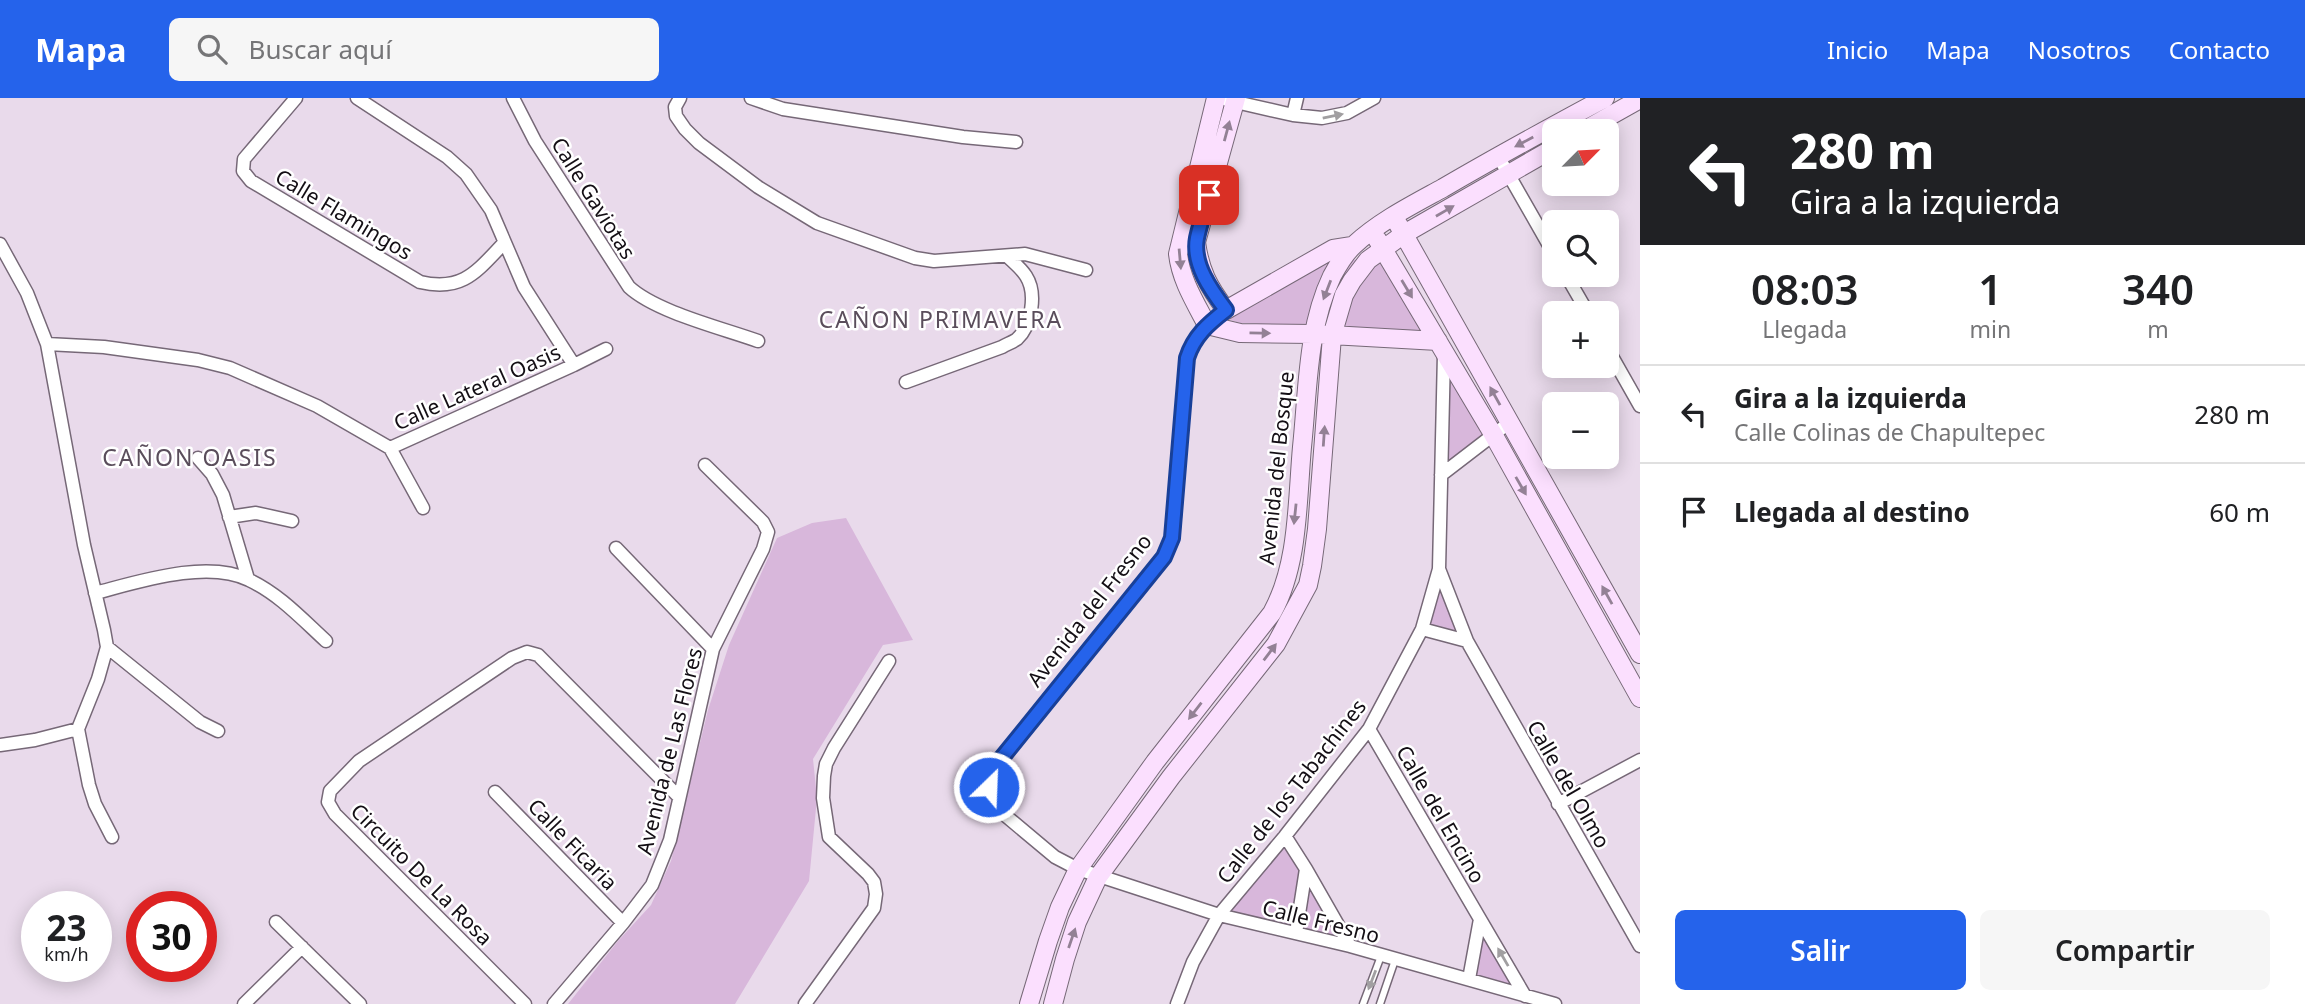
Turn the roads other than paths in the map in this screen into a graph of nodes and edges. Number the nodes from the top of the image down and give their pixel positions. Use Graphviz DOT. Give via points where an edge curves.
graph roads {
  1 [pos="296,98"];
  2 [pos="357,98"];
  3 [pos="513,98"];
  4 [pos="751,98"];
  5 [pos="1297,98"];
  6 [pos="1374,98"];
  7 [pos="1605,98"];
  8 [pos="1227,99"];
  9 [pos="1638,101"];
  10 [pos="677,103"];
  11 [pos="1293,114"];
  12 [pos="1605,119"];
  13 [pos="1016,142"];
  14 [pos="1542,155"];
  15 [pos="1498,156"];
  16 [pos="1508,174"];
  17 [pos="1393,216"];
  18 [pos="1372,230"];
  19 [pos="1542,233"];
  20 [pos="1404,234"];
  21 [pos="504,243"];
  22 [pos="0,244"];
  23 [pos="1352,246"];
  24 [pos="1383,249"];
  25 [pos="1007,256"];
  26 [pos="1086,270"];
  27 [pos="1226,310"];
  28 [pos="1207,325"];
  29 [pos="1313,334"];
  30 [pos="1332,336"];
  31 [pos="758,341"];
  32 [pos="47,344"];
  33 [pos="1441,347"];
  34 [pos="606,349"];
  35 [pos="574,365"];
  36 [pos="1619,369"];
  37 [pos="906,382"];
  38 [pos="1640,406"];
  39 [pos="1510,422"];
  40 [pos="1493,435"];
  41 [pos="390,448"];
  42 [pos="198,458"];
  43 [pos="705,465"];
  44 [pos="1441,475"];
  45 [pos="423,508"];
  46 [pos="229,517"];
  47 [pos="292,521"];
  48 [pos="616,548"];
  49 [pos="1439,569"];
  50 [pos="248,579"];
  51 [pos="94,593"];
  52 [pos="1422,629"];
  53 [pos="326,641"];
  54 [pos="1467,641"];
  55 [pos="107,647"];
  56 [pos="713,649"];
  57 [pos="1640,654"];
  58 [pos="888,661"];
  59 [pos="1640,698"];
  60 [pos="78,729"];
  61 [pos="1368,729"];
  62 [pos="218,731"];
  63 [pos="0,745"];
  64 [pos="1640,760"];
  65 [pos="495,792"];
  66 [pos="679,797"];
  67 [pos="1558,804"];
  68 [pos="1285,836"];
  69 [pos="112,837"];
  70 [pos="1078,869"];
  71 [pos="1306,869"];
  72 [pos="1098,877"];
  73 [pos="1219,915"];
  74 [pos="1480,919"];
  75 [pos="276,922"];
  76 [pos="623,923"];
  77 [pos="1296,933"];
  78 [pos="1350,946"];
  79 [pos="1640,946"];
  80 [pos="302,947"];
  81 [pos="1381,956"];
  82 [pos="1395,960"];
  83 [pos="1469,979"];
  84 [pos="1525,996"];
  85 [pos="244,1004"];
  86 [pos="360,1004"];
  87 [pos="525,1004"];
  88 [pos="554,1004"];
  89 [pos="805,1004"];
  90 [pos="1029,1004"];
  91 [pos="1053,1004"];
  92 [pos="1177,1004"];
  93 [pos="1363,1004"];
  94 [pos="1380,1004"];
  95 [pos="1555,1004"];
  1 -- 21 [label="street, Calle Flamingos" via="244,159 243,171 251,181 420,282 439,287 475,273"];
  2 -- 21 [label="street" via="466,174 491,210"];
  3 -- 31 [label="street, Calle Gaviotas" via="621,276 640,297"];
  4 -- 13 [label="street" via="783,110"];
  5 -- 11 [label="street"];
  11 -- 6 [label="street, one-way" via="1322,118 1347,113"];
  7 -- 15 [label="street, Avenida del Bosque, one-way"];
  8 -- 11 [label="street"];
  27 -- 8 [label="street, one-way" via="1209,287 1196,242"];
  8 -- 28 [label="street, one-way" via="1178,254 1179,267"];
  9 -- 12 [label="street"];
  10 -- 25 [label="street" via="676,116 699,143 817,223 915,258"];
  14 -- 16 [label="street, Avenida del Bosque"];
  15 -- 16 [label="street"];
  15 -- 17 [label="street, Avenida del Bosque"];
  16 -- 19 [label="street"];
  20 -- 16 [label="street, Avenida del Bosque, one-way"];
  17 -- 18 [label="street, Avenida del Bosque"];
  17 -- 20 [label="street"];
  18 -- 23 [label="street, Avenida del Bosque"];
  18 -- 24 [label="street"];
  20 -- 24 [label="street, Avenida del Bosque"];
  39 -- 20 [label="street, one-way"];
  21 -- 35 [label="street" via="524,287"];
  22 -- 32 [label="street" via="27,293"];
  23 -- 27 [label="street, Avenida del Fresno" via="1333,249"];
  23 -- 29 [label="street, Avenida del Bosque, one-way" via="1325,293"];
  24 -- 30 [label="street, Avenida del Bosque" via="1352,281"];
  24 -- 33 [label="street, one-way"];
  25 -- 26 [label="street" via="1025,254"];
  25 -- 37 [label="street" via="1031,285 1028,323 1022,333 1003,347"];
  27 -- 28 [label="street, Avenida del Fresno"];
  28 -- 29 [label="street, one-way" via="1240,333"];
  28 -- 70 [label="street, Avenida del Fresno" via="1187,358 1174,525 1164,557 996,765 991,778 992,799 1000,811 1055,857"];
  29 -- 30 [label="street"];
  29 -- 70 [label="street, Avenida del Bosque, one-way" via="1292,547 1280,598"];
  30 -- 33 [label="street"];
  72 -- 30 [label="street, Avenida del Bosque, one-way" via="1276,644 1308,585 1317,529"];
  32 -- 41 [label="street, Calle Lateral Oasis" via="104,347 230,368 317,406"];
  32 -- 51 [label="street"];
  33 -- 40 [label="street"];
  33 -- 44 [label="street, Calle de los Tabachines"];
  34 -- 35 [label="street, Calle Lateral Oasis"];
  35 -- 41 [label="street, Calle Lateral Oasis"];
  36 -- 38 [label="street"];
  39 -- 40 [label="street"];
  57 -- 39 [label="street, one-way"];
  40 -- 44 [label="street"];
  40 -- 59 [label="street, one-way"];
  41 -- 45 [label="street"];
  42 -- 46 [label="street" via="212,474"];
  43 -- 56 [label="street, Avenida de Las Flores" via="768,532"];
  44 -- 49 [label="street, Calle de los Tabachines"];
  46 -- 47 [label="street" via="256,513"];
  46 -- 50 [label="street"];
  48 -- 56 [label="street"];
  49 -- 52 [label="street, Calle de los Tabachines"];
  49 -- 54 [label="street, Calle del Olmo"];
  50 -- 51 [label="street" via="219,572 189,573"];
  50 -- 53 [label="street" via="281,599"];
  51 -- 55 [label="street"];
  52 -- 54 [label="street"];
  52 -- 61 [label="street, Calle de los Tabachines"];
  54 -- 67 [label="street, Calle del Olmo"];
  55 -- 60 [label="street"];
  55 -- 62 [label="street" via="200,722"];
  56 -- 66 [label="street, Avenida de Las Flores"];
  58 -- 89 [label="street" via="834,748 824,776 829,837 868,874 876,894 874,908"];
  60 -- 63 [label="street"];
  60 -- 69 [label="street" via="89,785"];
  61 -- 68 [label="street, Calle de los Tabachines"];
  61 -- 74 [label="street, Calle del Encino"];
  64 -- 67 [label="street"];
  65 -- 76 [label="street, Calle Ficaria"];
  66 -- 76 [label="street, Avenida de Las Flores" via="670,840 652,885"];
  66 -- 87 [label="street, Circuito De La Rosa" via="538,655 527,652 512,657 397,733 359,761 330,791 328,802 335,814"];
  67 -- 79 [label="street, Calle del Olmo"];
  68 -- 71 [label="street"];
  68 -- 73 [label="street, Calle de los Tabachines"];
  70 -- 72 [label="street, Calle Fresno"];
  70 -- 90 [label="street, Avenida del Bosque" via="1052,930"];
  71 -- 77 [label="street"];
  71 -- 78 [label="street"];
  72 -- 73 [label="street, Calle Fresno"];
  91 -- 72 [label="street, Avenida del Bosque, one-way" via="1077,922"];
  73 -- 77 [label="street, Calle Fresno"];
  73 -- 92 [label="street, Calle de los Tabachines"];
  74 -- 83 [label="street"];
  84 -- 74 [label="street, Calle del Encino, one-way"];
  75 -- 80 [label="street"];
  76 -- 88 [label="street, Avenida de Las Flores"];
  77 -- 78 [label="street, Calle Fresno"];
  78 -- 81 [label="street, Calle Fresno"];
  80 -- 85 [label="street"];
  80 -- 86 [label="street"];
  81 -- 82 [label="street, Calle Fresno"];
  81 -- 93 [label="lane, one-way"];
  82 -- 83 [label="street, Calle Fresno"];
  82 -- 94 [label="lane"];
  83 -- 84 [label="street, Calle Fresno"];
  84 -- 95 [label="street, Calle Fresno"];
}
